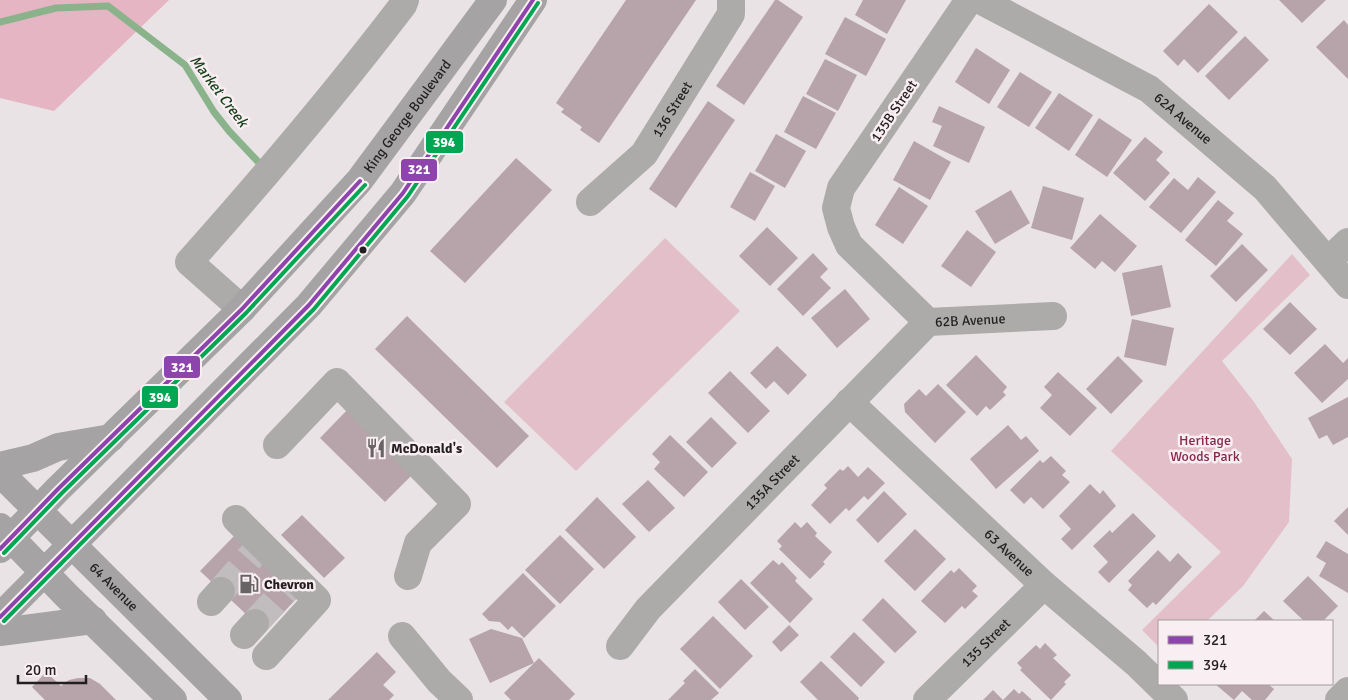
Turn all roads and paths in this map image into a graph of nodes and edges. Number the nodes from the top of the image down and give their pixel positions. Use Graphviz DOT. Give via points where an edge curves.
graph roads {
  1 [pos="405,0"];
  2 [pos="533,0"];
  3 [pos="730,0"];
  4 [pos="969,0"];
  5 [pos="980,0"];
  6 [pos="484,4"];
  7 [pos="590,202"];
  8 [pos="841,227"];
  9 [pos="1348,242"];
  10 [pos="1328,261"];
  11 [pos="1348,285"];
  12 [pos="242,309"];
  13 [pos="1053,316"];
  14 [pos="928,322"];
  15 [pos="849,402"];
  16 [pos="111,438"];
  17 [pos="277,445"];
  18 [pos="0,466"];
  19 [pos="0,473"];
  20 [pos="36,510"];
  21 [pos="236,518"];
  22 [pos="4,538"];
  23 [pos="72,544"];
  24 [pos="44,573"];
  25 [pos="408,576"];
  26 [pos="1044,585"];
  27 [pos="0,617"];
  28 [pos="93,620"];
  29 [pos="0,632"];
  30 [pos="402,636"];
  31 [pos="620,646"];
  32 [pos="266,656"];
  33 [pos="1158,684"];
  34 [pos="1159,685"];
  35 [pos="1348,691"];
  36 [pos="173,700"];
  37 [pos="228,700"];
  38 [pos="459,700"];
  39 [pos="927,700"];
  40 [pos="1174,700"];
  41 [pos="1339,700"];
  1 -- 12 [label="street" via="354,70 189,262"];
  2 -- 23 [label="main road" via="403,192 309,305"];
  3 -- 7 [label="street, 136 Street" via="731,14 644,154"];
  4 -- 8 [label="street, 135B Street" via="841,188 836,208"];
  5 -- 10 [label="street, 62A Avenue" via="1149,89 1265,188"];
  6 -- 12 [label="main road, King George Boulevard" via="360,182"];
  8 -- 14 [label="street, 62B Avenue" via="850,245"];
  9 -- 10 [label="street"];
  10 -- 11 [label="street, 62A Avenue"];
  12 -- 16 [label="main road, King George Boulevard"];
  13 -- 14 [label="street, 62B Avenue"];
  14 -- 15 [label="street, 135A Street"];
  15 -- 26 [label="street, 63 Avenue"];
  15 -- 31 [label="street, 135A Street" via="648,609"];
  16 -- 18 [label="main road" via="58,447 33,458"];
  16 -- 20 [label="main road, King George Boulevard"];
  17 -- 25 [label="street" via="337,382 457,504 418,543"];
  19 -- 20 [label="main road, 64 Avenue"];
  20 -- 22 [label="main road, King George Boulevard"];
  20 -- 23 [label="main road, 64 Avenue"];
  21 -- 32 [label="street" via="258,549 292,583 317,600"];
  22 -- 24 [label="main road"];
  23 -- 24 [label="main road"];
  23 -- 37 [label="main road, 64 Avenue"];
  24 -- 27 [label="main road"];
  24 -- 28 [label="main road"];
  26 -- 33 [label="street, 63 Avenue"];
  26 -- 39 [label="street, 135 Street"];
  28 -- 29 [label="main road"];
  28 -- 36 [label="main road"];
  30 -- 38 [label="street"];
  34 -- 40 [label="street, 63 Avenue"];
  35 -- 41 [label="street"];
}
